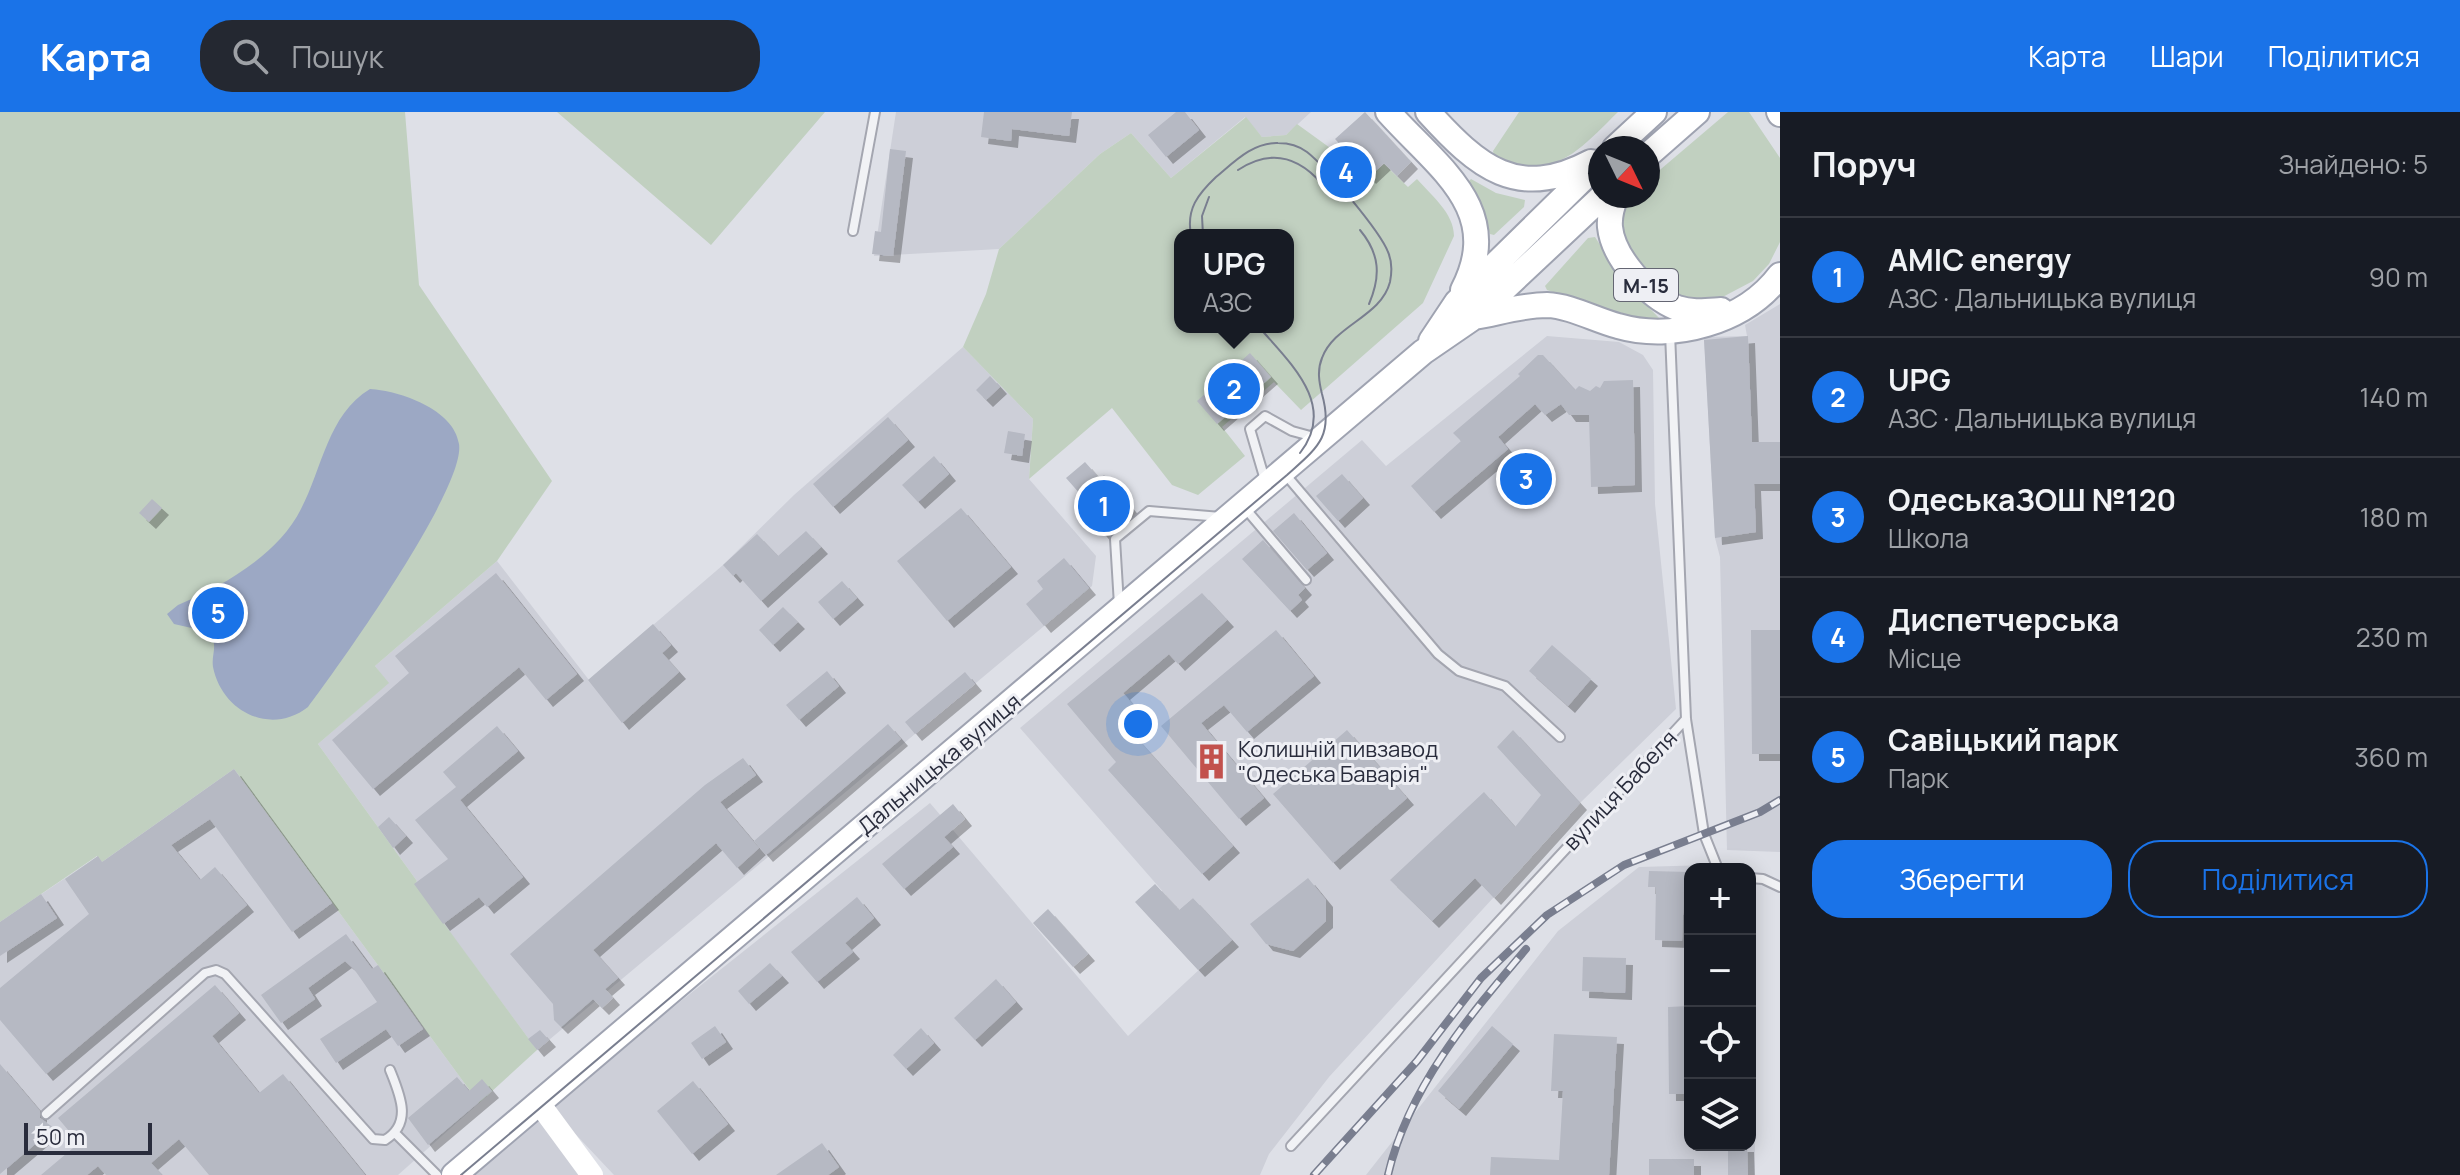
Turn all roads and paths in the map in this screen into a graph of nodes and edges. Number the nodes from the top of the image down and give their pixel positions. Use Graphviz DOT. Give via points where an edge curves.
graph roads {
  1 [pos="875,112"];
  2 [pos="1388,112"];
  3 [pos="1428,112"];
  4 [pos="1654,112"];
  5 [pos="1697,112"];
  6 [pos="1628,136"];
  7 [pos="1660,144"];
  8 [pos="1588,165"];
  9 [pos="1588,173"];
  10 [pos="1589,208"];
  11 [pos="1612,208"];
  12 [pos="853,231"];
  13 [pos="1780,275"];
  14 [pos="1739,307"];
  15 [pos="1466,310"];
  16 [pos="1670,332"];
  17 [pos="1323,439"];
  18 [pos="1275,479"];
  19 [pos="1236,512"];
  20 [pos="1306,580"];
  21 [pos="1119,611"];
  22 [pos="1686,719"];
  23 [pos="1560,737"];
  24 [pos="1716,863"];
  25 [pos="1756,878"];
  26 [pos="1780,887"];
  27 [pos="390,1070"];
  28 [pos="539,1103"];
  29 [pos="46,1114"];
  30 [pos="396,1134"];
  31 [pos="1291,1146"];
  32 [pos="437,1175"];
  33 [pos="454,1175"];
  34 [pos="592,1175"];
  1 -- 12 [label="lane"];
  2 -- 15 [label="main road" via="1474,213 1479,238"];
  3 -- 8 [label="main road" via="1467,152 1508,177 1556,178"];
  4 -- 6 [label="main road"];
  5 -- 7 [label="main road"];
  9 -- 15 [label="main road, Дальницька вулиця"];
  10 -- 15 [label="main road, Дальницька вулиця"];
  11 -- 14 [label="main road, М-15" via="1613,240 1655,294 1695,312"];
  13 -- 14 [label="main road, М-15"];
  14 -- 16 [label="main road" via="1708,323"];
  15 -- 16 [label="main road" via="1549,305 1621,327"];
  15 -- 17 [label="main road, Дальницька вулиця"];
  16 -- 22 [label="lane, вулиця Бабеля"];
  17 -- 18 [label="main road, Дальницька вулиця"];
  17 -- 18 [label="lane" via="1265,416 1250,429"];
  18 -- 19 [label="main road, Дальницька вулиця"];
  18 -- 23 [label="lane" via="1438,654 1459,671 1505,686"];
  19 -- 20 [label="lane"];
  19 -- 21 [label="main road, Дальницька вулиця"];
  19 -- 21 [label="lane" via="1149,511 1115,539"];
  21 -- 28 [label="main road, Дальницька вулиця"];
  22 -- 24 [label="lane" via="1704,834"];
  22 -- 31 [label="lane, вулиця Бабеля"];
  25 -- 26 [label="lane"];
  27 -- 30 [label="lane" via="403,1113"];
  28 -- 33 [label="main road, Дальницька вулиця"];
  28 -- 34 [label="main road"];
  29 -- 30 [label="lane" via="205,973 216,970 363,1130 373,1139"];
  30 -- 32 [label="lane"];
}
